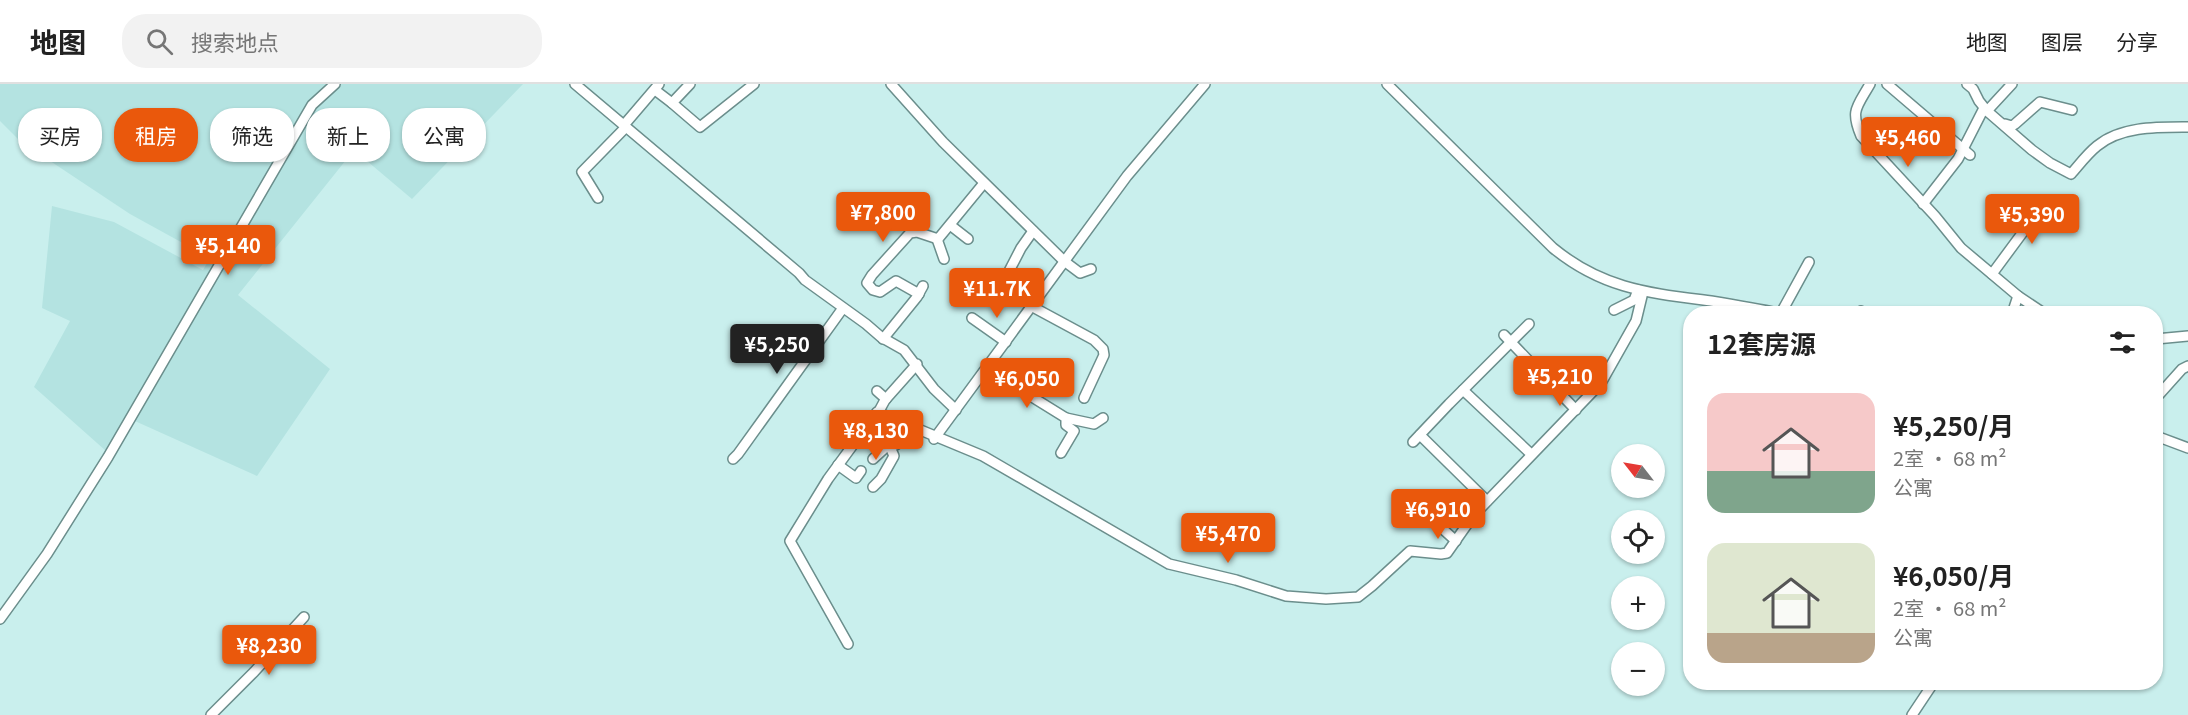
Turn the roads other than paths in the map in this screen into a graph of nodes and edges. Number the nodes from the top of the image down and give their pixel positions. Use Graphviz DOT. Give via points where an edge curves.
graph roads {
  1 [pos="334,84"];
  2 [pos="575,84"];
  3 [pos="690,84"];
  4 [pos="754,84"];
  5 [pos="891,84"];
  6 [pos="1205,84"];
  7 [pos="1387,84"];
  8 [pos="1870,84"];
  9 [pos="1887,84"];
  10 [pos="1967,84"];
  11 [pos="2012,84"];
  12 [pos="657,87"];
  13 [pos="672,103"];
  14 [pos="1985,110"];
  15 [pos="2072,110"];
  16 [pos="2002,123"];
  17 [pos="625,126"];
  18 [pos="2188,127"];
  19 [pos="1967,152"];
  20 [pos="984,183"];
  21 [pos="598,198"];
  22 [pos="1923,204"];
  23 [pos="2020,209"];
  24 [pos="950,225"];
  25 [pos="1033,231"];
  26 [pos="937,239"];
  27 [pos="968,239"];
  28 [pos="944,259"];
  29 [pos="1064,261"];
  30 [pos="1809,262"];
  31 [pos="1091,269"];
  32 [pos="1992,274"];
  33 [pos="1005,279"];
  34 [pos="1640,291"];
  35 [pos="2018,297"];
  36 [pos="1031,306"];
  37 [pos="1737,306"];
  38 [pos="1786,306"];
  39 [pos="2015,306"];
  40 [pos="2032,306"];
  41 [pos="843,308"];
  42 [pos="1614,310"];
  43 [pos="972,318"];
  44 [pos="1529,324"];
  45 [pos="2188,336"];
  46 [pos="2163,338"];
  47 [pos="883,339"];
  48 [pos="1507,339"];
  49 [pos="1006,342"];
  50 [pos="917,364"];
  51 [pos="2188,366"];
  52 [pos="987,369"];
  53 [pos="1463,390"];
  54 [pos="2163,390"];
  55 [pos="877,391"];
  56 [pos="1084,398"];
  57 [pos="886,399"];
  58 [pos="956,410"];
  59 [pos="1576,410"];
  60 [pos="878,413"];
  61 [pos="1066,418"];
  62 [pos="1103,418"];
  63 [pos="912,426"];
  64 [pos="1420,435"];
  65 [pos="881,438"];
  66 [pos="934,438"];
  67 [pos="2163,439"];
  68 [pos="1413,442"];
  69 [pos="890,447"];
  70 [pos="2188,448"];
  71 [pos="1061,453"];
  72 [pos="1531,454"];
  73 [pos="733,459"];
  74 [pos="873,459"];
  75 [pos="838,465"];
  76 [pos="861,471"];
  77 [pos="873,487"];
  78 [pos="1488,501"];
  79 [pos="1425,513"];
  80 [pos="1456,541"];
  81 [pos="304,617"];
  82 [pos="0,619"];
  83 [pos="848,644"];
  84 [pos="1929,690"];
  85 [pos="211,715"];
  86 [pos="1912,715"];
  1 -- 82 [label="street" via="312,105 108,457 47,554"];
  2 -- 17 [label="street"];
  3 -- 13 [label="street"];
  4 -- 13 [label="street" via="700,128"];
  5 -- 20 [label="street"];
  6 -- 29 [label="street" via="1127,176"];
  7 -- 34 [label="street" via="1553,248 1588,272"];
  8 -- 22 [label="street" via="1854,114 1861,136"];
  9 -- 19 [label="street"];
  10 -- 14 [label="street"];
  11 -- 14 [label="street"];
  12 -- 13 [label="street"];
  12 -- 17 [label="street"];
  14 -- 16 [label="street"];
  14 -- 19 [label="street"];
  15 -- 16 [label="street" via="2040,102 2012,126"];
  16 -- 18 [label="street" via="2041,156 2071,174 2098,145 2123,133"];
  17 -- 21 [label="street" via="582,172"];
  17 -- 41 [label="street"];
  19 -- 22 [label="street"];
  20 -- 24 [label="street"];
  20 -- 25 [label="street"];
  22 -- 32 [label="street" via="1961,248"];
  23 -- 32 [label="street" via="2026,228"];
  24 -- 26 [label="street"];
  24 -- 27 [label="street"];
  25 -- 29 [label="street"];
  25 -- 33 [label="street"];
  26 -- 28 [label="street"];
  26 -- 47 [label="street" via="910,233 867,283 880,292 896,281 921,290"];
  29 -- 31 [label="street" via="1080,273"];
  29 -- 36 [label="street"];
  30 -- 38 [label="street"];
  32 -- 35 [label="street"];
  34 -- 37 [label="street"];
  34 -- 42 [label="street" via="1634,300"];
  34 -- 59 [label="street" via="1636,321 1601,383"];
  35 -- 39 [label="street"];
  35 -- 40 [label="street"];
  36 -- 49 [label="street"];
  36 -- 56 [label="street" via="1094,340 1103,349 1104,355"];
  41 -- 47 [label="street"];
  41 -- 73 [label="street"];
  43 -- 49 [label="street"];
  44 -- 48 [label="street"];
  45 -- 46 [label="street"];
  47 -- 50 [label="street" via="900,347"];
  48 -- 53 [label="street"];
  48 -- 59 [label="street"];
  49 -- 52 [label="street"];
  50 -- 57 [label="street"];
  50 -- 58 [label="street" via="934,389"];
  51 -- 54 [label="street"];
  52 -- 58 [label="street"];
  52 -- 61 [label="street"];
  53 -- 64 [label="street"];
  53 -- 72 [label="street"];
  55 -- 57 [label="street"];
  57 -- 60 [label="street"];
  58 -- 66 [label="street"];
  59 -- 72 [label="street"];
  60 -- 63 [label="street"];
  60 -- 75 [label="street"];
  61 -- 62 [label="street" via="1094,424"];
  61 -- 71 [label="street" via="1066,425 1074,431"];
  63 -- 66 [label="street"];
  63 -- 69 [label="street"];
  64 -- 68 [label="street"];
  64 -- 78 [label="street"];
  65 -- 69 [label="street"];
  66 -- 80 [label="street" via="998,464 1169,564 1286,596 1358,597 1410,551 1446,553"];
  67 -- 70 [label="street"];
  69 -- 74 [label="street"];
  69 -- 77 [label="street" via="892,462"];
  72 -- 78 [label="street"];
  75 -- 76 [label="street" via="856,478"];
  75 -- 83 [label="street" via="790,541"];
  78 -- 80 [label="street"];
  79 -- 80 [label="street"];
  81 -- 85 [label="street"];
  84 -- 86 [label="street"];
}
